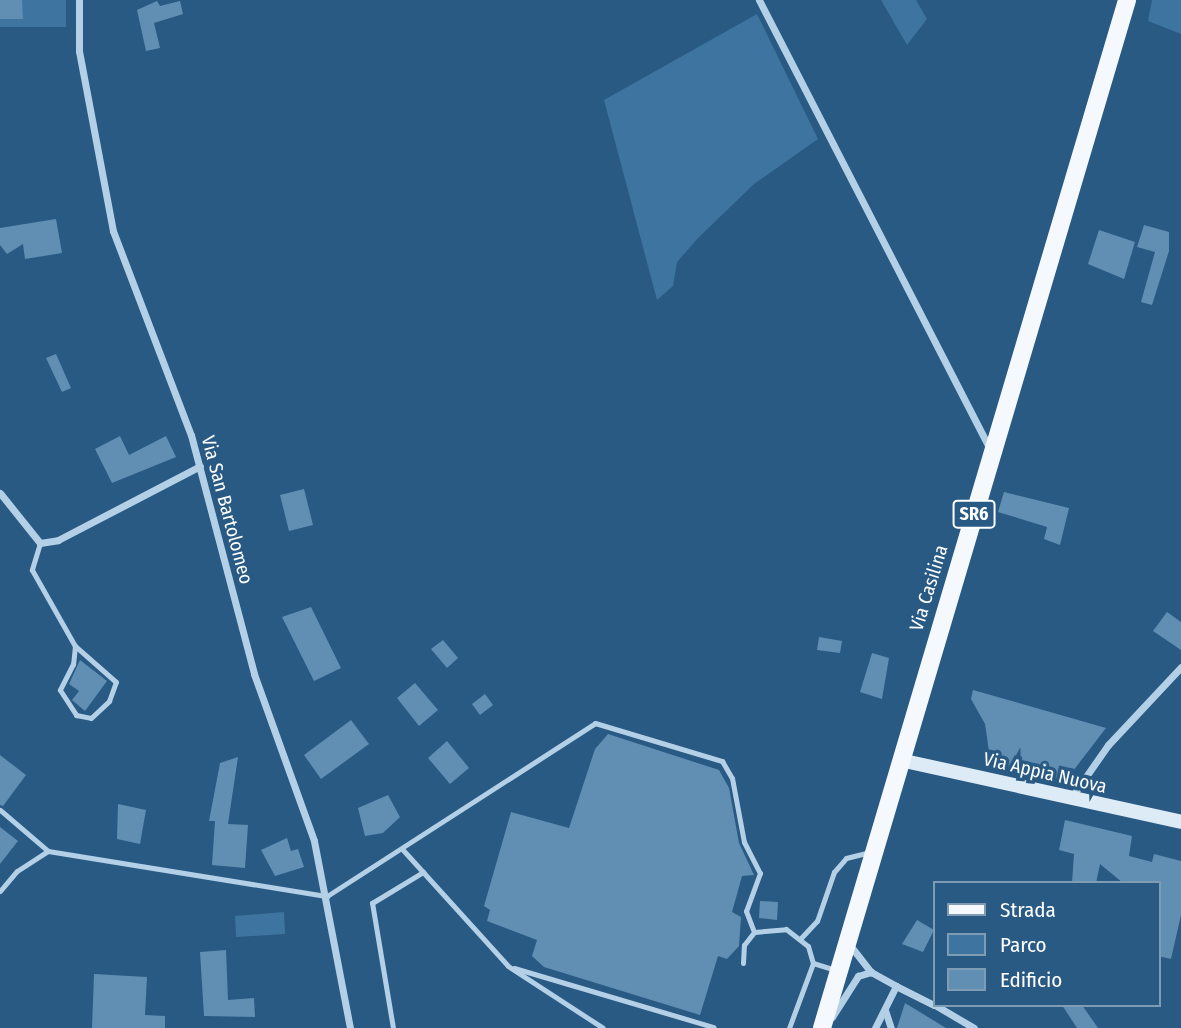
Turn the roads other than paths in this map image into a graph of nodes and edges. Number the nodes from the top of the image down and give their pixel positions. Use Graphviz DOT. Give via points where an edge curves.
graph roads {
  1 [pos="79,0"];
  2 [pos="759,0"];
  3 [pos="1126,0"];
  4 [pos="992,452"];
  5 [pos="200,466"];
  6 [pos="0,493"];
  7 [pos="40,543"];
  8 [pos="75,646"];
  9 [pos="1181,667"];
  10 [pos="900,760"];
  11 [pos="1070,799"];
  12 [pos="0,810"];
  13 [pos="1181,822"];
  14 [pos="403,850"];
  15 [pos="48,851"];
  16 [pos="874,852"];
  17 [pos="423,872"];
  18 [pos="0,891"];
  19 [pos="327,896"];
  20 [pos="754,932"];
  21 [pos="800,939"];
  22 [pos="847,942"];
  23 [pos="743,963"];
  24 [pos="813,963"];
  25 [pos="508,966"];
  26 [pos="839,971"];
  27 [pos="870,972"];
  28 [pos="896,986"];
  29 [pos="932,1004"];
  30 [pos="938,1007"];
  31 [pos="884,1009"];
  32 [pos="713,1027"];
  33 [pos="349,1028"];
  34 [pos="393,1028"];
  35 [pos="603,1028"];
  36 [pos="789,1028"];
  37 [pos="824,1028"];
  38 [pos="875,1028"];
  39 [pos="891,1028"];
  40 [pos="974,1028"];
  1 -- 5 [label="street, Via San Bartolomeo" via="79,51 113,232"];
  2 -- 4 [label="street"];
  3 -- 4 [label="main road, Via Casilina / SR6"];
  4 -- 10 [label="main road, Via Casilina / SR6"];
  5 -- 7 [label="street" via="58,540"];
  5 -- 19 [label="street, Via San Bartolomeo" via="254,674 314,841"];
  6 -- 7 [label="street"];
  7 -- 8 [label="lane" via="32,570"];
  8 -- 8 [label="lane" via="74,664 60,690 76,715 91,718 109,701 116,682"];
  9 -- 11 [label="street" via="1108,745"];
  10 -- 11 [label="street, Via Appia Nuova"];
  10 -- 16 [label="main road, Via Casilina / SR6"];
  11 -- 13 [label="street, Via Appia Nuova"];
  12 -- 15 [label="lane" via="35,834"];
  14 -- 17 [label="lane"];
  14 -- 19 [label="lane"];
  14 -- 20 [label="lane" via="595,723 722,761 732,778 744,842 760,873 746,911"];
  15 -- 18 [label="lane" via="17,871"];
  15 -- 19 [label="lane"];
  16 -- 21 [label="lane" via="846,858 834,872 817,921"];
  16 -- 22 [label="main road, Via Casilina / SR6"];
  17 -- 25 [label="lane"];
  17 -- 34 [label="lane" via="372,903"];
  19 -- 33 [label="street, Via San Bartolomeo"];
  20 -- 21 [label="lane" via="786,929"];
  20 -- 23 [label="lane" via="744,945"];
  21 -- 24 [label="lane"];
  22 -- 26 [label="main road, Via Casilina / SR6"];
  22 -- 27 [label="street"];
  24 -- 26 [label="lane"];
  24 -- 36 [label="lane"];
  25 -- 32 [label="lane"];
  25 -- 35 [label="lane"];
  26 -- 37 [label="main road, Via Casilina / SR6"];
  27 -- 28 [label="street"];
  27 -- 37 [label="street" via="850,984"];
  28 -- 29 [label="street"];
  28 -- 31 [label="street"];
  30 -- 40 [label="street"];
  31 -- 38 [label="street"];
  31 -- 39 [label="street"];
}
